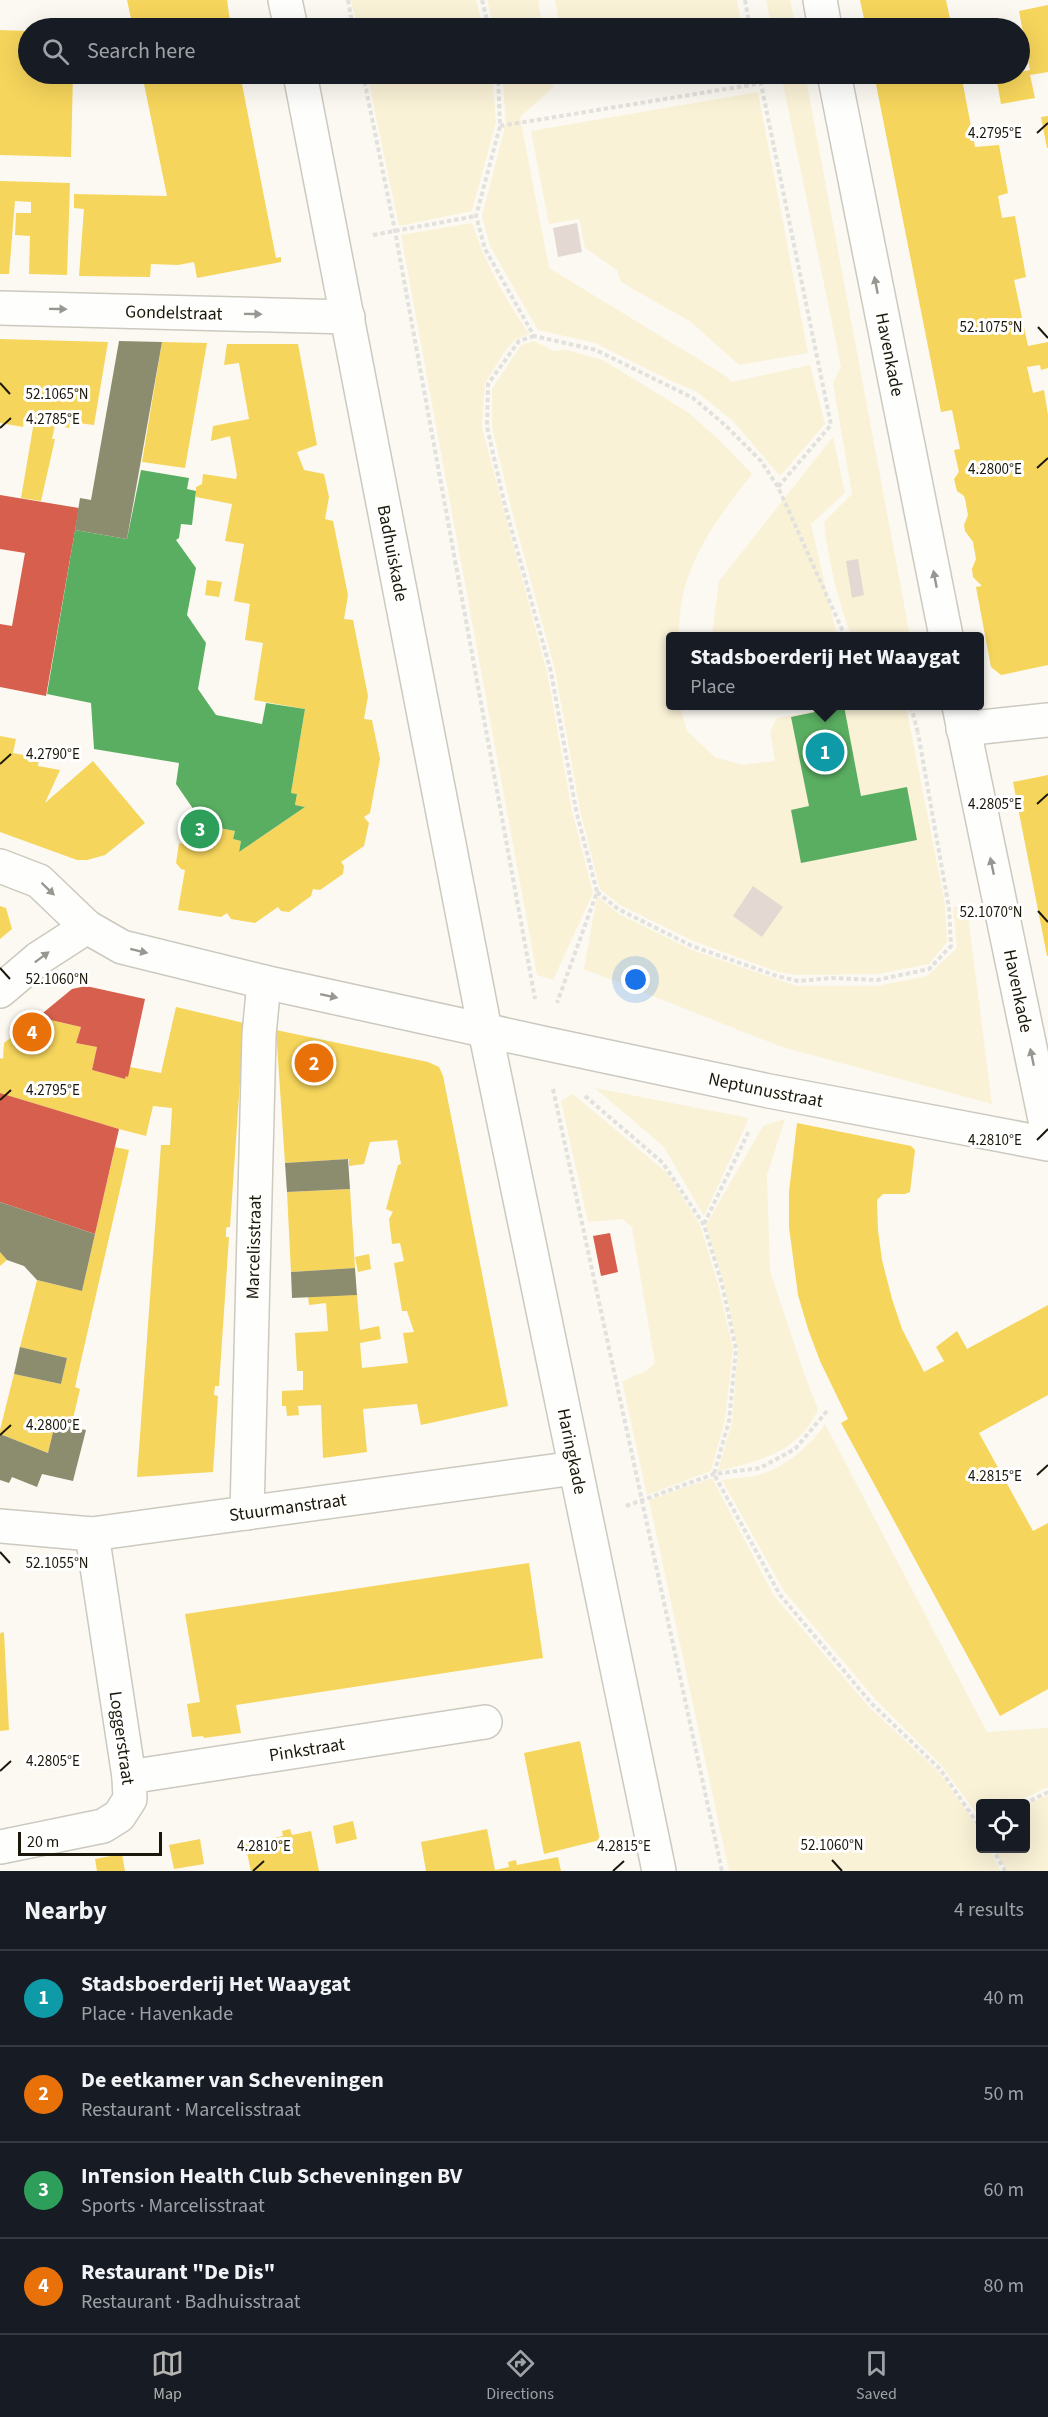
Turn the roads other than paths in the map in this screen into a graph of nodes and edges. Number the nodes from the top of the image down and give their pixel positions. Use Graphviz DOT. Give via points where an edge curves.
graph roads {
  1 [pos="285,0"];
  2 [pos="820,0"];
  3 [pos="289,18"];
  4 [pos="823,18"];
  5 [pos="302,84"];
  6 [pos="836,84"];
  7 [pos="0,308"];
  8 [pos="348,317"];
  9 [pos="945,632"];
  10 [pos="961,717"];
  11 [pos="1048,720"];
  12 [pos="0,866"];
  13 [pos="87,927"];
  14 [pos="264,982"];
  15 [pos="0,991"];
  16 [pos="485,1030"];
  17 [pos="1048,1134"];
  18 [pos="1048,1144"];
  19 [pos="575,1468"];
  20 [pos="247,1513"];
  21 [pos="0,1526"];
  22 [pos="93,1534"];
  23 [pos="485,1722"];
  24 [pos="129,1777"];
  25 [pos="0,1847"];
  26 [pos="658,1871"];
  1 -- 3 [label="street"];
  2 -- 4 [label="street"];
  5 -- 8 [label="street, Badhuiskade"];
  9 -- 6 [label="street, Havenkade, one-way"];
  7 -- 8 [label="street, Gondelstraat, one-way"];
  8 -- 16 [label="street, Badhuiskade"];
  10 -- 11 [label="street"];
  17 -- 10 [label="street, Havenkade, one-way"];
  12 -- 13 [label="street, one-way" via="39,881"];
  13 -- 14 [label="street, one-way" via="122,947"];
  15 -- 13 [label="street, one-way" via="39,958"];
  14 -- 16 [label="street, one-way"];
  14 -- 20 [label="street, Marcelisstraat" via="259,1035"];
  16 -- 18 [label="street, Neptunusstraat"];
  16 -- 19 [label="street, Haringkade"];
  19 -- 20 [label="street, Stuurmanstraat"];
  19 -- 26 [label="street, Haringkade"];
  20 -- 22 [label="street, Stuurmanstraat"];
  21 -- 22 [label="street, Stuurmanstraat"];
  22 -- 24 [label="street, Loggerstraat"];
  23 -- 24 [label="street, Pinkstraat"];
  24 -- 25 [label="street, Loggerstraat" via="130,1799 119,1816 103,1826"];
}
